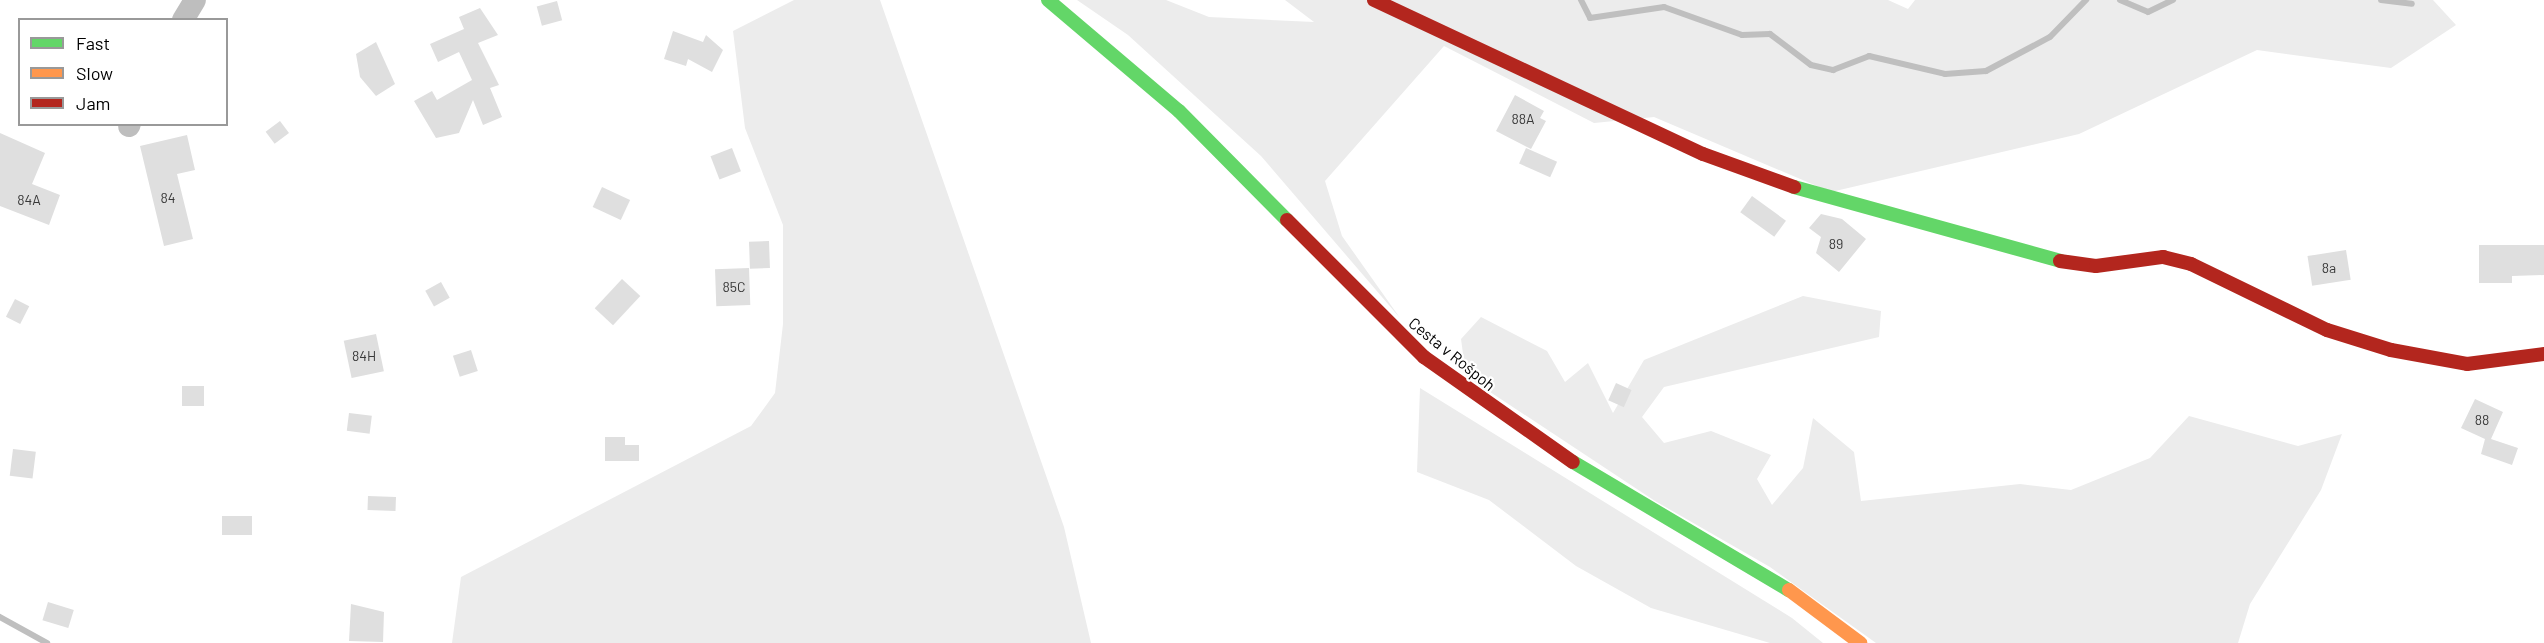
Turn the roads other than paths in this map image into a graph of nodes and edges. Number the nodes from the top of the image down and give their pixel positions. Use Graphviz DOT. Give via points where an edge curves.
graph roads {
  1 [pos="195,0"];
  2 [pos="1047,0"];
  3 [pos="1374,0"];
  4 [pos="184,18"];
  5 [pos="2544,354"];
  6 [pos="1860,643"];
  1 -- 4 [label="street"];
  2 -- 6 [label="street, Cesta v Rošpoh" via="1179,111 1424,357 1564,456 1788,589"];
  3 -- 5 [label="street" via="1703,154 1786,185 2057,261 2096,266 2163,257 2191,264 2328,330 2391,350 2467,364"];
}
